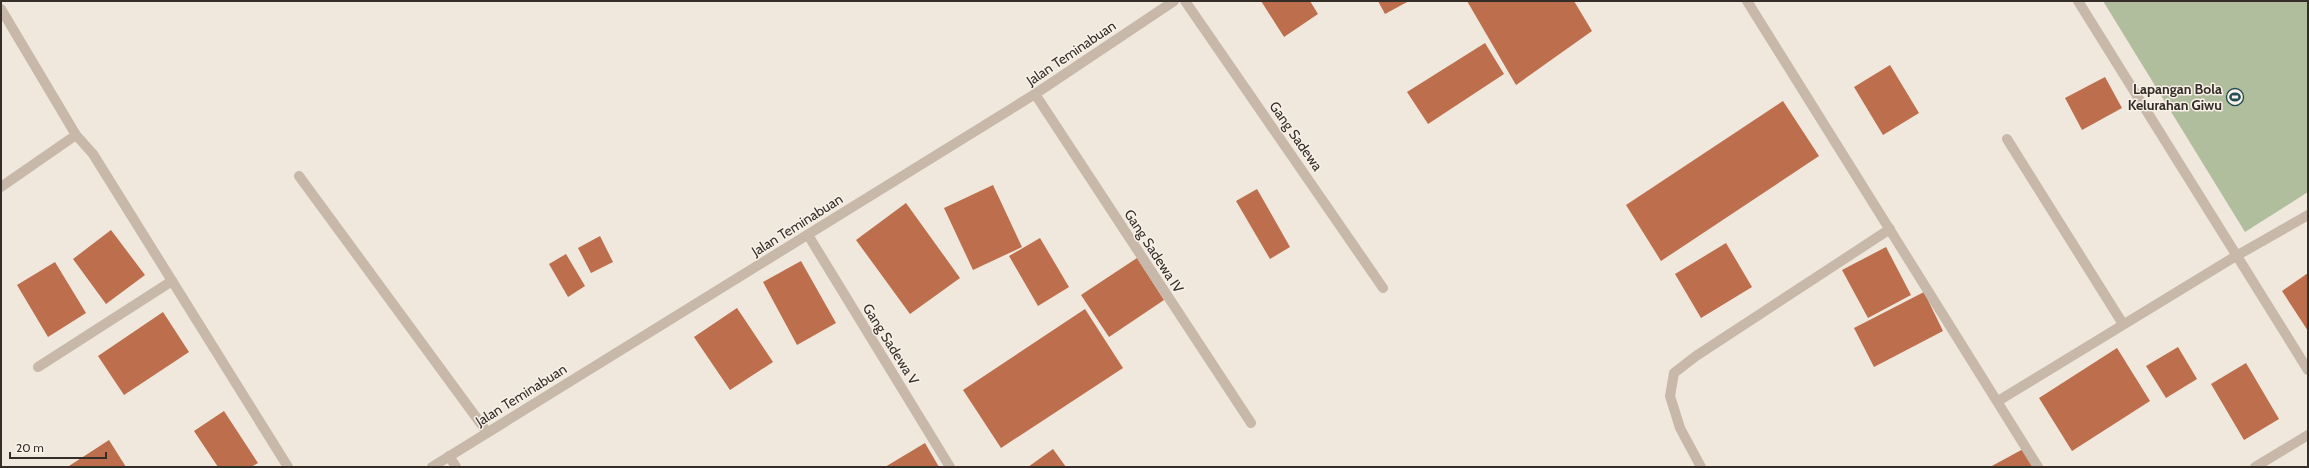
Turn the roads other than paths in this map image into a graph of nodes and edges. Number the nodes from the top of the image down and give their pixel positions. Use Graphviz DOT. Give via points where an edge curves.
graph roads {
  1 [pos="1174,1"];
  2 [pos="1185,1"];
  3 [pos="1747,1"];
  4 [pos="2078,1"];
  5 [pos="1,9"];
  6 [pos="1035,94"];
  7 [pos="76,135"];
  8 [pos="2007,139"];
  9 [pos="299,176"];
  10 [pos="1,187"];
  11 [pos="2308,216"];
  12 [pos="1890,229"];
  13 [pos="808,235"];
  14 [pos="2236,256"];
  15 [pos="172,281"];
  16 [pos="1383,288"];
  17 [pos="2123,324"];
  18 [pos="38,367"];
  19 [pos="2308,370"];
  20 [pos="1998,401"];
  21 [pos="1251,423"];
  22 [pos="487,432"];
  23 [pos="2308,435"];
  24 [pos="449,456"];
  25 [pos="288,467"];
  26 [pos="432,467"];
  27 [pos="456,467"];
  28 [pos="950,467"];
  29 [pos="1701,467"];
  30 [pos="2038,467"];
  31 [pos="2255,467"];
  1 -- 6 [label="street, Jalan Teminabuan"];
  2 -- 16 [label="street, Gang Sadewa"];
  3 -- 12 [label="street"];
  4 -- 14 [label="street"];
  5 -- 7 [label="street"];
  6 -- 13 [label="street, Jalan Teminabuan"];
  6 -- 21 [label="street, Gang Sadewa IV"];
  7 -- 10 [label="street"];
  7 -- 15 [label="street" via="93,154"];
  8 -- 17 [label="street"];
  9 -- 22 [label="street"];
  11 -- 14 [label="street"];
  12 -- 20 [label="street"];
  12 -- 29 [label="street" via="1674,373 1670,396 1680,428"];
  13 -- 22 [label="street, Jalan Teminabuan"];
  13 -- 28 [label="street, Gang Sadewa V"];
  14 -- 17 [label="street"];
  14 -- 19 [label="street"];
  15 -- 18 [label="street"];
  15 -- 25 [label="street"];
  17 -- 20 [label="street"];
  20 -- 30 [label="street"];
  22 -- 24 [label="street, Jalan Teminabuan"];
  23 -- 31 [label="street"];
  24 -- 26 [label="street, Jalan Teminabuan"];
  24 -- 27 [label="street"];
}
